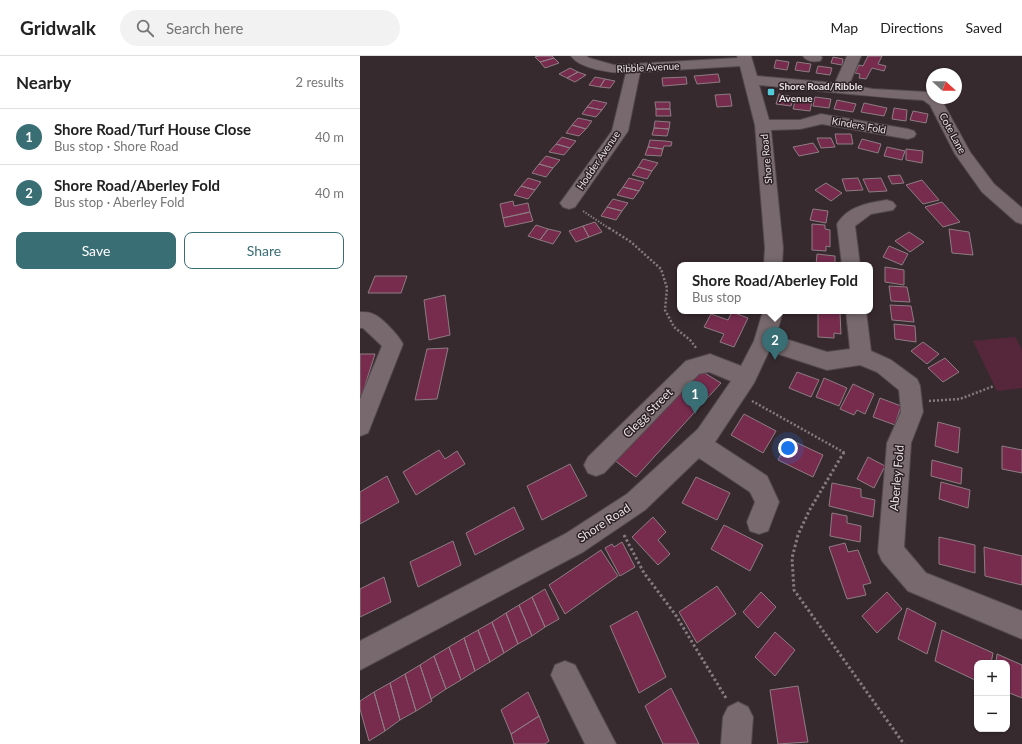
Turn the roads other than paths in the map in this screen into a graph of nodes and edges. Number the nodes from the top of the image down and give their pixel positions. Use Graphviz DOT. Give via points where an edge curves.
graph roads {
  1 [pos="578,56"];
  2 [pos="854,56"];
  3 [pos="745,59"];
  4 [pos="634,68"];
  5 [pos="751,80"];
  6 [pos="840,88"];
  7 [pos="763,125"];
  8 [pos="908,134"];
  9 [pos="569,203"];
  10 [pos="887,206"];
  11 [pos="1022,218"];
  12 [pos="773,262"];
  13 [pos="851,262"];
  14 [pos="772,314"];
  15 [pos="856,314"];
  16 [pos="360,320"];
  17 [pos="764,341"];
  18 [pos="861,356"];
  19 [pos="741,385"];
  20 [pos="360,426"];
  21 [pos="698,444"];
  22 [pos="596,465"];
  23 [pos="759,522"];
  24 [pos="1022,625"];
  25 [pos="360,656"];
  26 [pos="564,675"];
  27 [pos="601,744"];
  1 -- 4 [label="street, Ribble Avenue" via="584,61 614,69"];
  2 -- 6 [label="street"];
  3 -- 4 [label="street, Ribble Avenue"];
  3 -- 5 [label="street, Shore Road"];
  4 -- 9 [label="street, Hodder Avenue" via="620,131"];
  5 -- 6 [label="street, Cote Lane"];
  5 -- 7 [label="street, Shore Road"];
  6 -- 11 [label="street, Cote Lane" via="927,96 936,102 962,154 988,188"];
  7 -- 8 [label="street, Kinders Fold" via="810,124 821,119"];
  7 -- 12 [label="street, Shore Road"];
  10 -- 13 [label="street" via="866,209 846,224"];
  14 -- 17 [label="street, Shore Road"];
  15 -- 18 [label="street"];
  16 -- 20 [label="street" via="368,320 393,344"];
  17 -- 18 [label="street" via="827,361"];
  17 -- 19 [label="street, Shore Road"];
  18 -- 24 [label="street, Aberley Fold" via="884,366 909,386 912,412 899,443 891,552 917,582"];
  19 -- 21 [label="street, Shore Road"];
  19 -- 22 [label="street, Clegg Street" via="710,363 693,367"];
  21 -- 23 [label="street" via="759,484 767,502"];
  21 -- 25 [label="street, Shore Road" via="636,502 574,543"];
  26 -- 27 [label="street"];
}
